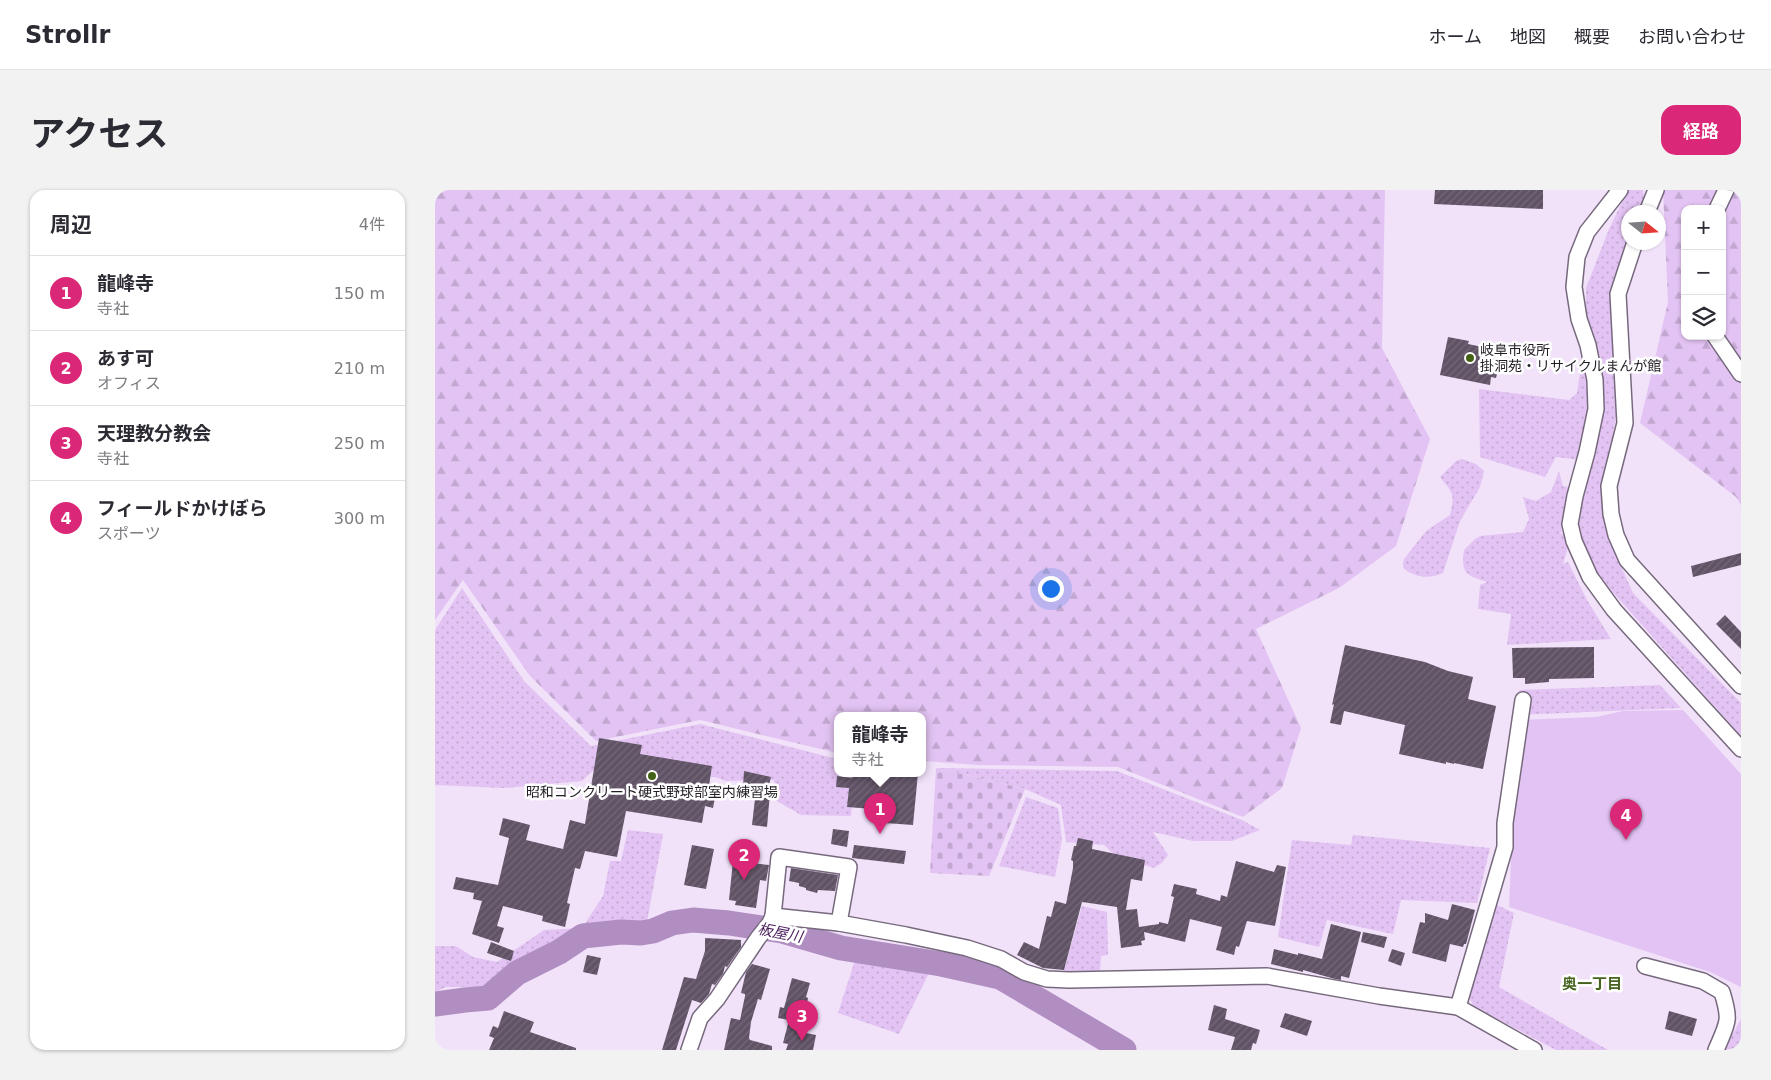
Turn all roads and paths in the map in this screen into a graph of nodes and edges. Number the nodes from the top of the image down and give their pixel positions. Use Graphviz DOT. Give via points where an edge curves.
graph roads {
  1 [pos="1620,190"];
  2 [pos="1656,190"];
  3 [pos="1725,190"];
  4 [pos="1650,205"];
  5 [pos="1719,205"];
  6 [pos="1632,250"];
  7 [pos="1718,340"];
  8 [pos="1741,374"];
  9 [pos="1741,686"];
  10 [pos="1523,700"];
  11 [pos="1741,749"];
  12 [pos="772,919"];
  13 [pos="839,923"];
  14 [pos="1645,966"];
  15 [pos="1458,1007"];
  16 [pos="689,1050"];
  17 [pos="1534,1050"];
  18 [pos="1717,1050"];
  1 -- 11 [label="street" via="1587,232 1577,258 1574,287 1595,380 1596,409 1570,524 1590,577 1614,610"];
  2 -- 4 [label="street"];
  3 -- 5 [label="street"];
  6 -- 9 [label="street" via="1618,294 1625,423 1609,486 1616,535 1627,560"];
  7 -- 8 [label="street"];
  10 -- 15 [label="street" via="1505,823 1505,847"];
  12 -- 13 [label="street"];
  12 -- 13 [label="street" via="779,857 849,867"];
  12 -- 16 [label="street" via="717,999 700,1018"];
  13 -- 15 [label="street" via="967,948 1047,979 1267,976"];
  14 -- 18 [label="street" via="1703,981 1721,992 1728,1022"];
  15 -- 17 [label="street"];
}
